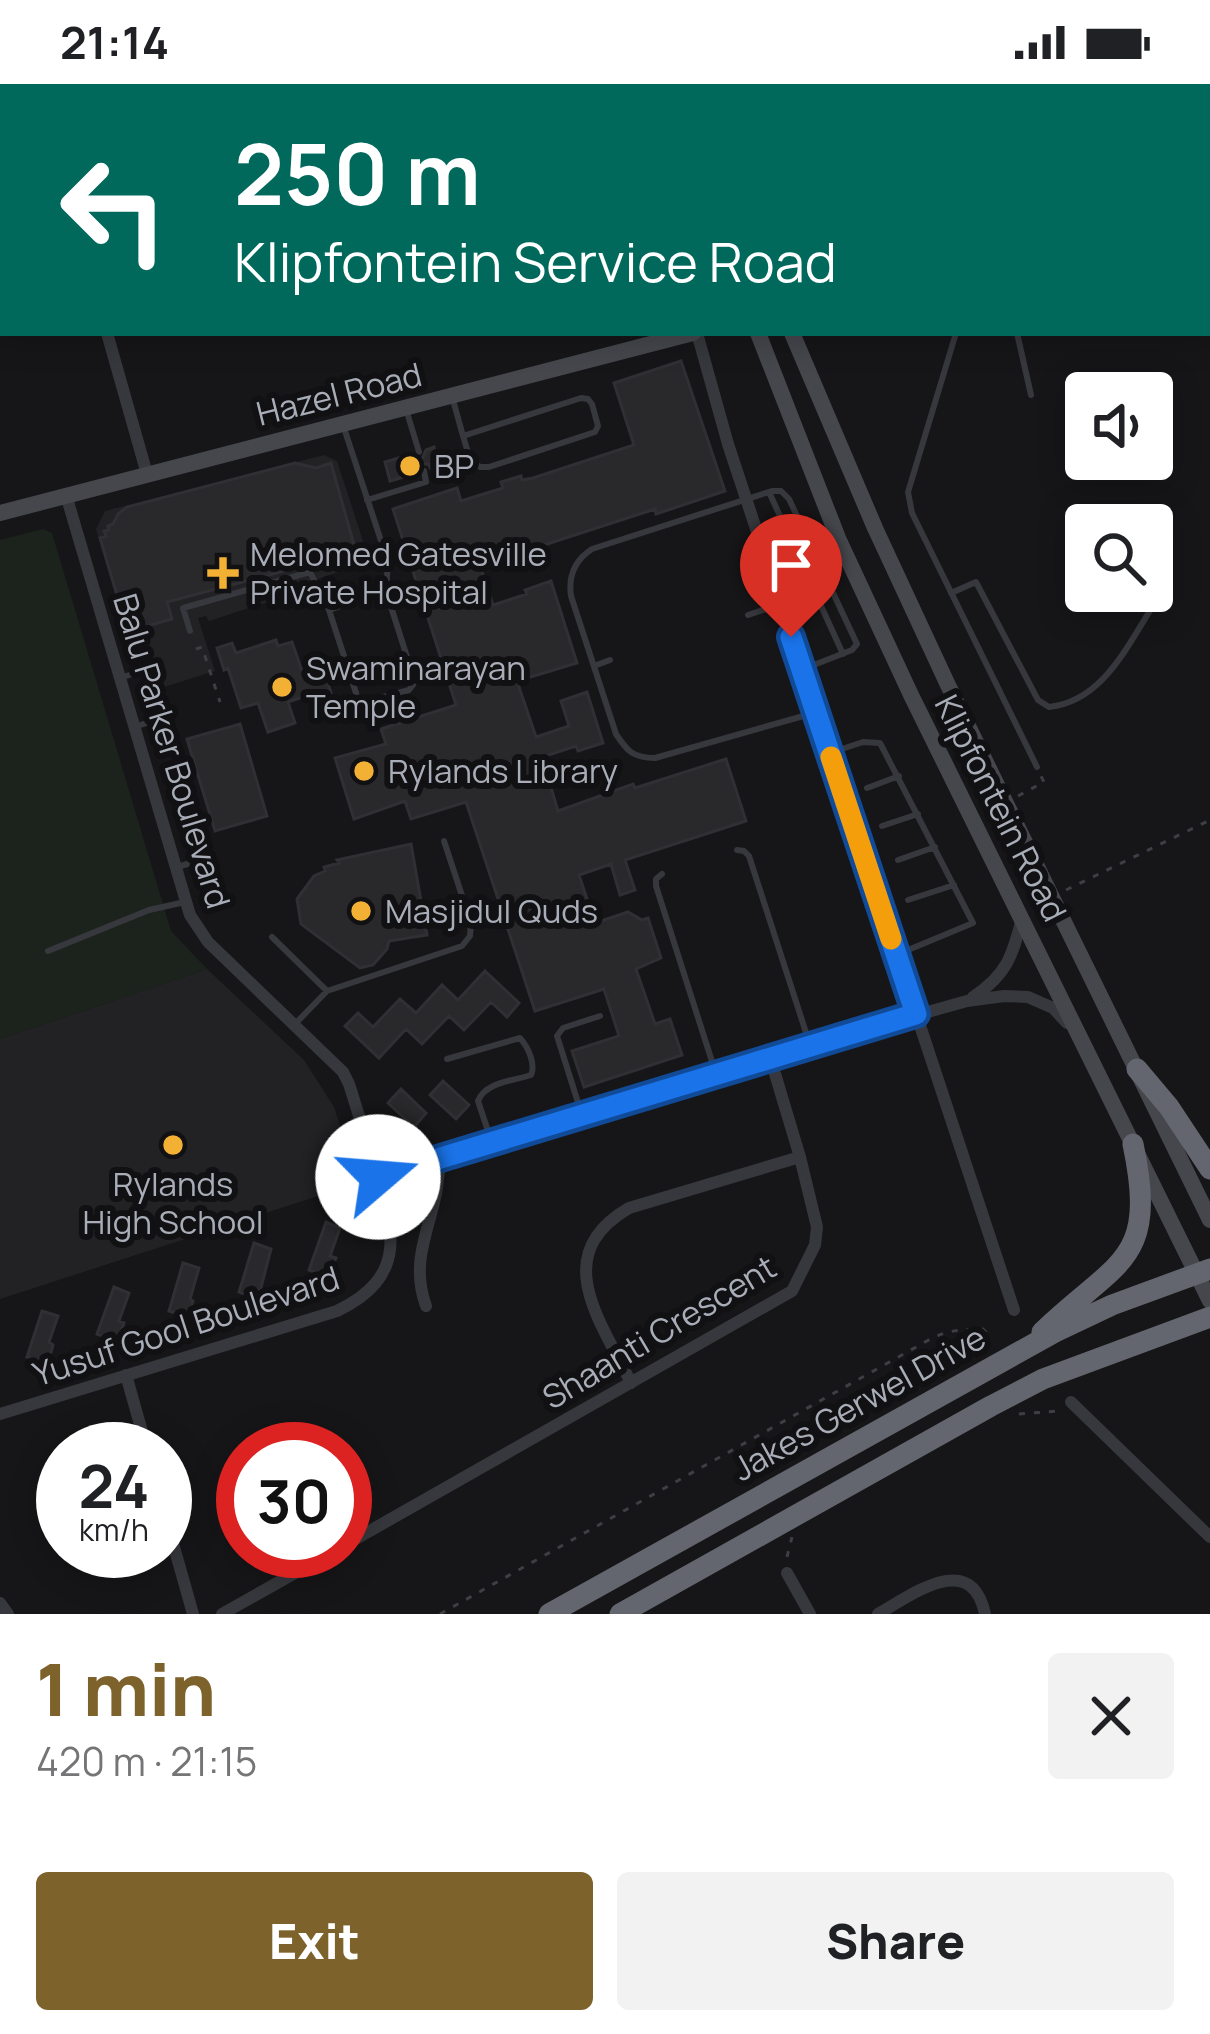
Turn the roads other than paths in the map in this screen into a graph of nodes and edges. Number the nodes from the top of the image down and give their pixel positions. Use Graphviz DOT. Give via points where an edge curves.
graph roads {
  1 [pos="108,336"];
  2 [pos="683,336"];
  3 [pos="696,336"];
  4 [pos="759,336"];
  5 [pos="793,336"];
  6 [pos="955,336"];
  7 [pos="1018,336"];
  8 [pos="1031,395"];
  9 [pos="452,396"];
  10 [pos="406,408"];
  11 [pos="343,424"];
  12 [pos="463,436"];
  13 [pos="419,452"];
  14 [pos="424,471"];
  15 [pos="147,473"];
  16 [pos="769,492"];
  17 [pos="66,495"];
  18 [pos="746,499"];
  19 [pos="368,500"];
  20 [pos="0,513"];
  21 [pos="386,592"];
  22 [pos="951,593"];
  23 [pos="781,604"];
  24 [pos="329,610"];
  25 [pos="1149,612"];
  26 [pos="748,615"];
  27 [pos="190,631"];
  28 [pos="843,654"];
  29 [pos="610,660"];
  30 [pos="594,665"];
  31 [pos="145,670"];
  32 [pos="802,670"];
  33 [pos="119,678"];
  34 [pos="816,712"];
  35 [pos="166,718"];
  36 [pos="134,727"];
  37 [pos="830,753"];
  38 [pos="1037,767"];
  39 [pos="899,776"];
  40 [pos="867,788"];
  41 [pos="918,814"];
  42 [pos="882,826"];
  43 [pos="444,841"];
  44 [pos="935,847"];
  45 [pos="737,850"];
  46 [pos="208,858"];
  47 [pos="898,860"];
  48 [pos="175,868"];
  49 [pos="662,874"];
  50 [pos="954,885"];
  51 [pos="908,900"];
  52 [pos="185,902"];
  53 [pos="1022,919"];
  54 [pos="272,937"];
  55 [pos="48,951"];
  56 [pos="896,955"];
  57 [pos="327,991"];
  58 [pos="967,1001"];
  59 [pos="916,1014"];
  60 [pos="600,1016"];
  61 [pos="295,1024"];
  62 [pos="1083,1040"];
  63 [pos="810,1045"];
  64 [pos="770,1057"];
  65 [pos="447,1059"];
  66 [pos="1137,1069"];
  67 [pos="716,1074"];
  68 [pos="582,1115"];
  69 [pos="492,1144"];
  70 [pos="1133,1144"];
  71 [pos="441,1156"];
  72 [pos="800,1157"];
  73 [pos="1210,1169"];
  74 [pos="378,1177"];
  75 [pos="1210,1220"];
  76 [pos="1203,1271"];
  77 [pos="1210,1301"];
  78 [pos="426,1306"];
  79 [pos="1014,1310"];
  80 [pos="1210,1317"];
  81 [pos="1024,1348"];
  82 [pos="126,1375"];
  83 [pos="632,1383"];
  84 [pos="1065,1406"];
  85 [pos="0,1414"];
  86 [pos="139,1422"];
  87 [pos="372,1530"];
  88 [pos="1210,1537"];
  89 [pos="786,1569"];
  90 [pos="183,1578"];
  91 [pos="286,1578"];
  92 [pos="0,1603"];
  93 [pos="8,1614"];
  94 [pos="193,1614"];
  95 [pos="222,1614"];
  96 [pos="549,1614"];
  97 [pos="620,1614"];
  98 [pos="810,1614"];
  99 [pos="878,1614"];
  100 [pos="985,1614"];
  1 -- 15 [label="street"];
  2 -- 9 [label="main road, Hazel Road"];
  3 -- 18 [label="street"];
  4 -- 53 [label="main road, Klipfontein Road" via="838,538"];
  5 -- 66 [label="main road, Klipfontein Road" via="947,682"];
  6 -- 22 [label="lane" via="908,492"];
  7 -- 8 [label="lane"];
  9 -- 10 [label="main road, Hazel Road"];
  9 -- 12 [label="lane"];
  10 -- 11 [label="main road, Hazel Road"];
  10 -- 13 [label="lane"];
  11 -- 15 [label="main road, Hazel Road"];
  11 -- 19 [label="lane"];
  12 -- 12 [label="lane" via="470,459 484,468 598,426 584,398"];
  14 -- 19 [label="lane" via="426,482"];
  15 -- 17 [label="main road, Hazel Road"];
  16 -- 18 [label="lane"];
  16 -- 28 [label="lane"];
  16 -- 28 [label="lane" via="786,493 856,644"];
  17 -- 20 [label="main road, Hazel Road"];
  17 -- 33 [label="street, Balu Parker Boulevard"];
  18 -- 23 [label="street"];
  18 -- 30 [label="lane" via="580,559 571,596"];
  19 -- 21 [label="lane" via="388,562"];
  21 -- 24 [label="lane"];
  21 -- 24 [label="lane" via="414,685 369,702 359,699"];
  22 -- 25 [label="lane" via="976,582 1049,707 1105,680"];
  22 -- 38 [label="lane"];
  23 -- 26 [label="lane"];
  23 -- 32 [label="street"];
  24 -- 27 [label="lane" via="310,572 183,608"];
  28 -- 32 [label="lane"];
  29 -- 30 [label="lane"];
  30 -- 34 [label="lane" via="616,734 636,758"];
  31 -- 33 [label="lane"];
  32 -- 34 [label="street"];
  33 -- 36 [label="street, Balu Parker Boulevard"];
  34 -- 37 [label="street"];
  35 -- 36 [label="lane"];
  36 -- 48 [label="street, Balu Parker Boulevard"];
  37 -- 39 [label="lane" via="872,740"];
  37 -- 56 [label="street"];
  39 -- 40 [label="lane"];
  39 -- 41 [label="lane"];
  41 -- 42 [label="lane"];
  41 -- 44 [label="lane"];
  43 -- 57 [label="lane" via="471,923 466,942"];
  44 -- 47 [label="lane"];
  44 -- 50 [label="lane"];
  45 -- 63 [label="lane" via="749,856"];
  46 -- 48 [label="lane"];
  48 -- 52 [label="street, Balu Parker Boulevard"];
  49 -- 67 [label="lane" via="656,886"];
  50 -- 51 [label="lane"];
  50 -- 56 [label="lane" via="973,923"];
  52 -- 55 [label="lane"];
  52 -- 61 [label="street, Balu Parker Boulevard" via="208,942"];
  53 -- 58 [label="street" via="1007,966"];
  53 -- 62 [label="main road, Klipfontein Road"];
  54 -- 57 [label="lane"];
  56 -- 59 [label="street"];
  57 -- 61 [label="lane"];
  58 -- 59 [label="street"];
  58 -- 62 [label="street" via="1039,1001"];
  59 -- 63 [label="street"];
  59 -- 79 [label="street"];
  60 -- 68 [label="lane" via="557,1036"];
  61 -- 74 [label="street, Balu Parker Boulevard" via="343,1072"];
  62 -- 70 [label="main road, Klipfontein Road"];
  63 -- 64 [label="street"];
  64 -- 67 [label="street"];
  64 -- 72 [label="street, Shaanti Crescent"];
  65 -- 69 [label="lane" via="523,1041 531,1075 487,1088 478,1101"];
  66 -- 73 [label="highway"];
  66 -- 75 [label="main road, Klipfontein Road"];
  67 -- 68 [label="street"];
  68 -- 69 [label="street"];
  69 -- 71 [label="street"];
  70 -- 76 [label="main road, Klipfontein Road"];
  70 -- 81 [label="highway" via="1136,1239 1112,1273"];
  71 -- 74 [label="street"];
  71 -- 78 [label="street" via="418,1264"];
  72 -- 83 [label="street, Shaanti Crescent" via="817,1227 799,1282"];
  72 -- 83 [label="street" via="629,1208 591,1242 589,1293"];
  74 -- 82 [label="street, Yusuf Gool Boulevard" via="392,1226 390,1254 356,1302"];
  76 -- 77 [label="main road, Klipfontein Road"];
  76 -- 81 [label="highway, Jakes Gerwel Drive"];
  80 -- 97 [label="highway, Jakes Gerwel Drive" via="1043,1379"];
  81 -- 96 [label="highway, Jakes Gerwel Drive"];
  82 -- 85 [label="street, Yusuf Gool Boulevard"];
  82 -- 86 [label="street"];
  83 -- 87 [label="street, Shaanti Crescent"];
  84 -- 88 [label="street"];
  89 -- 98 [label="street"];
  90 -- 94 [label="street"];
  91 -- 95 [label="street"];
  92 -- 93 [label="street"];
  99 -- 100 [label="street" via="949,1579 972,1586"];
}
